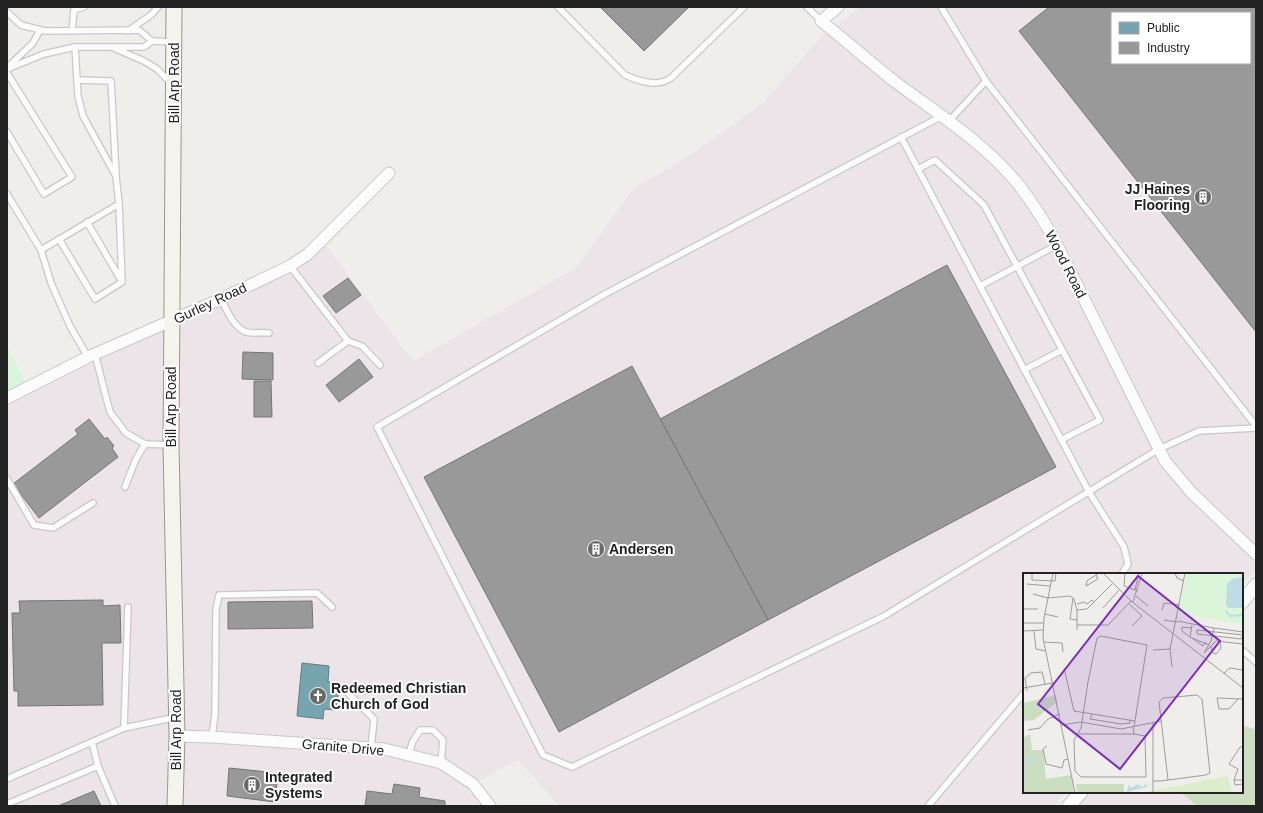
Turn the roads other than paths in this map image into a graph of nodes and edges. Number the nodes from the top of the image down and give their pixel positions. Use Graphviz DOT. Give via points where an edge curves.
graph roads {
  1 [pos="84,7"];
  2 [pos="158,7"];
  3 [pos="174,7"];
  4 [pos="558,7"];
  5 [pos="744,7"];
  6 [pos="807,7"];
  7 [pos="838,7"];
  8 [pos="941,7"];
  9 [pos="7,12"];
  10 [pos="821,21"];
  11 [pos="40,30"];
  12 [pos="128,30"];
  13 [pos="72,31"];
  14 [pos="152,41"];
  15 [pos="174,42"];
  16 [pos="75,47"];
  17 [pos="112,47"];
  18 [pos="7,69"];
  19 [pos="7,73"];
  20 [pos="77,80"];
  21 [pos="986,81"];
  22 [pos="174,86"];
  23 [pos="945,118"];
  24 [pos="7,132"];
  25 [pos="901,137"];
  26 [pos="918,170"];
  27 [pos="389,173"];
  28 [pos="116,176"];
  29 [pos="7,194"];
  30 [pos="119,204"];
  31 [pos="87,222"];
  32 [pos="59,239"];
  33 [pos="1057,245"];
  34 [pos="41,250"];
  35 [pos="290,266"];
  36 [pos="1017,266"];
  37 [pos="122,282"];
  38 [pos="980,286"];
  39 [pos="221,299"];
  40 [pos="172,321"];
  41 [pos="269,333"];
  42 [pos="348,341"];
  43 [pos="1062,350"];
  44 [pos="92,356"];
  45 [pos="318,363"];
  46 [pos="380,365"];
  47 [pos="1024,370"];
  48 [pos="7,398"];
  49 [pos="1256,427"];
  50 [pos="1061,440"];
  51 [pos="145,444"];
  52 [pos="171,445"];
  53 [pos="1159,449"];
  54 [pos="7,480"];
  55 [pos="125,487"];
  56 [pos="1089,492"];
  57 [pos="93,503"];
  58 [pos="1256,554"];
  59 [pos="1123,573"];
  60 [pos="1256,585"];
  61 [pos="1243,601"];
  62 [pos="128,607"];
  63 [pos="332,607"];
  64 [pos="1243,651"];
  65 [pos="1256,662"];
  66 [pos="349,694"];
  67 [pos="1023,694"];
  68 [pos="177,717"];
  69 [pos="124,728"];
  70 [pos="177,736"];
  71 [pos="212,737"];
  72 [pos="92,742"];
  73 [pos="371,748"];
  74 [pos="408,755"];
  75 [pos="440,763"];
  76 [pos="98,766"];
  77 [pos="7,779"];
  78 [pos="1080,793"];
  79 [pos="7,804"];
  80 [pos="116,806"];
  81 [pos="175,806"];
  82 [pos="490,806"];
  83 [pos="928,806"];
  84 [pos="1069,806"];
  1 -- 13 [label="lane" via="74,10"];
  2 -- 12 [label="lane" via="151,15"];
  3 -- 15 [label="main road, Bill Arp Road"];
  4 -- 5 [label="lane" via="625,75 638,81 651,82 664,82 673,76"];
  6 -- 10 [label="lane"];
  7 -- 10 [label="street"];
  8 -- 21 [label="lane"];
  9 -- 11 [label="lane" via="22,25"];
  10 -- 23 [label="street, Wood Road" via="894,81"];
  11 -- 13 [label="lane"];
  11 -- 18 [label="lane" via="33,42"];
  12 -- 13 [label="lane"];
  12 -- 14 [label="lane" via="139,30"];
  14 -- 15 [label="lane"];
  14 -- 17 [label="lane" via="144,47"];
  15 -- 22 [label="main road, Bill Arp Road"];
  16 -- 17 [label="lane"];
  16 -- 18 [label="lane" via="44,54"];
  16 -- 20 [label="lane"];
  17 -- 22 [label="lane" via="144,61"];
  19 -- 24 [label="lane" via="72,177 44,194"];
  20 -- 28 [label="lane" via="83,116"];
  20 -- 28 [label="lane" via="111,81"];
  21 -- 23 [label="lane"];
  21 -- 49 [label="lane"];
  22 -- 40 [label="main road, Bill Arp Road"];
  23 -- 25 [label="lane"];
  23 -- 33 [label="street, Wood Road" via="989,154 1017,184 1047,226"];
  25 -- 26 [label="lane"];
  25 -- 56 [label="lane" via="605,294 377,427 543,755 572,767 594,757 884,616"];
  26 -- 36 [label="lane" via="935,160 984,205"];
  26 -- 38 [label="lane"];
  27 -- 35 [label="street, Gurley Road" via="308,254"];
  28 -- 30 [label="lane"];
  29 -- 34 [label="lane"];
  30 -- 31 [label="lane"];
  30 -- 37 [label="lane"];
  31 -- 32 [label="lane"];
  31 -- 37 [label="lane"];
  32 -- 34 [label="lane"];
  32 -- 37 [label="lane" via="95,299"];
  33 -- 36 [label="lane"];
  33 -- 53 [label="street, Wood Road"];
  34 -- 44 [label="lane" via="51,283 70,326"];
  35 -- 39 [label="street, Gurley Road"];
  35 -- 42 [label="lane"];
  36 -- 38 [label="lane"];
  36 -- 43 [label="lane"];
  38 -- 47 [label="lane"];
  39 -- 40 [label="street, Gurley Road"];
  39 -- 41 [label="lane" via="238,327 246,332"];
  40 -- 44 [label="street, Gurley Road"];
  40 -- 52 [label="main road, Bill Arp Road"];
  42 -- 45 [label="lane"];
  42 -- 46 [label="lane" via="362,346"];
  43 -- 47 [label="lane"];
  43 -- 50 [label="lane" via="1100,420"];
  44 -- 48 [label="street, Gurley Road"];
  44 -- 51 [label="lane" via="110,412 126,433"];
  47 -- 50 [label="lane"];
  49 -- 53 [label="lane" via="1199,432"];
  50 -- 56 [label="lane"];
  51 -- 52 [label="lane"];
  51 -- 55 [label="lane"];
  52 -- 68 [label="main road, Bill Arp Road"];
  53 -- 56 [label="lane"];
  53 -- 58 [label="street, Wood Road" via="1165,461 1191,492"];
  54 -- 57 [label="lane" via="34,525 53,528"];
  56 -- 59 [label="lane" via="1124,547 1128,564"];
  60 -- 61 [label="street"];
  62 -- 69 [label="lane"];
  63 -- 71 [label="lane" via="317,593 219,595 216,609 215,714"];
  64 -- 65 [label="lane"];
  66 -- 73 [label="lane" via="374,719"];
  67 -- 83 [label="lane"];
  68 -- 69 [label="lane"];
  68 -- 70 [label="main road, Bill Arp Road"];
  69 -- 72 [label="lane"];
  70 -- 71 [label="street, Granite Drive"];
  70 -- 81 [label="main road, Bill Arp Road"];
  71 -- 73 [label="street, Granite Drive"];
  72 -- 76 [label="lane"];
  72 -- 77 [label="lane"];
  73 -- 74 [label="street, Granite Drive"];
  74 -- 75 [label="street, Granite Drive"];
  74 -- 75 [label="lane" via="420,730 433,730 443,740"];
  75 -- 82 [label="street, Granite Drive" via="472,784"];
  76 -- 79 [label="lane"];
  76 -- 80 [label="lane"];
  78 -- 84 [label="street"];
}
